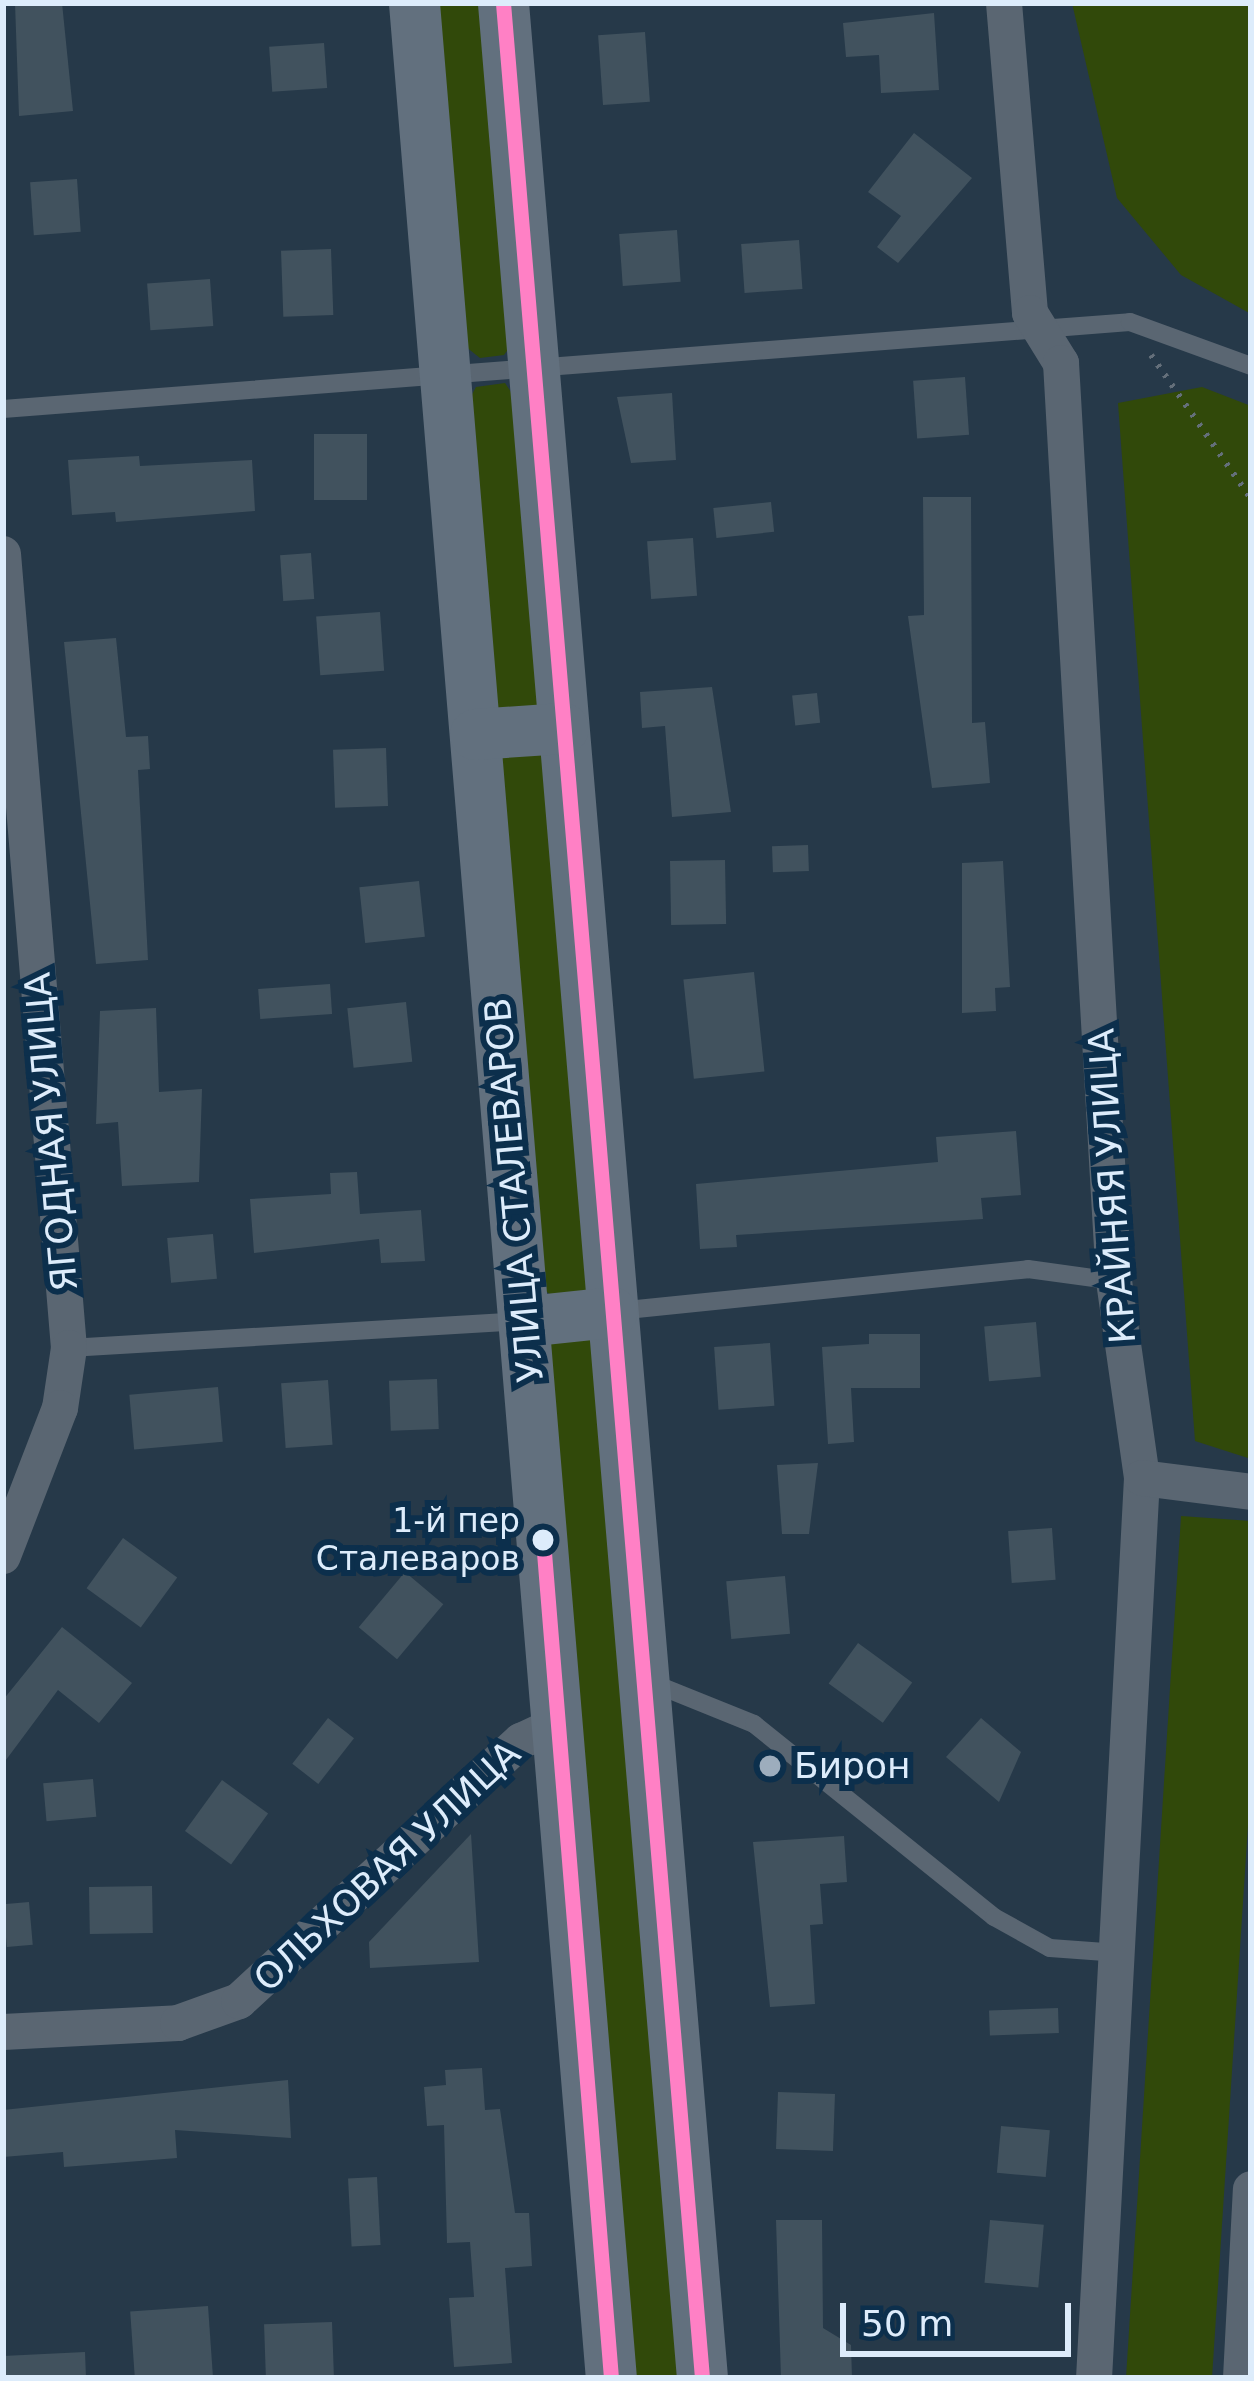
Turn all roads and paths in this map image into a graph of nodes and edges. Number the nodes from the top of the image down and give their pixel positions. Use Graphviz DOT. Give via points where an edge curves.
graph roads {
  1 [pos="414,3"];
  2 [pos="503,3"];
  3 [pos="1004,3"];
  4 [pos="1130,322"];
  5 [pos="1048,336"];
  6 [pos="1251,366"];
  7 [pos="532,370"];
  8 [pos="444,380"];
  9 [pos="3,409"];
  10 [pos="1251,499"];
  11 [pos="3,554"];
  12 [pos="563,728"];
  13 [pos="475,734"];
  14 [pos="1114,1281"];
  15 [pos="612,1312"];
  16 [pos="526,1321"];
  17 [pos="69,1348"];
  18 [pos="1142,1478"];
  19 [pos="1251,1492"];
  20 [pos="3,1556"];
  21 [pos="645,1681"];
  22 [pos="557,1724"];
  23 [pos="1124,1953"];
  24 [pos="3,2032"];
  25 [pos="1251,2188"];
  26 [pos="1244,2367"];
  27 [pos="611,2378"];
  28 [pos="702,2378"];
  29 [pos="1094,2378"];
  1 -- 8 [label="main road, УЛИЦА СТАЛЕВАРОВ"];
  2 -- 7 [label="main road"];
  3 -- 5 [label="street, КРАЙНЯЯ УЛИЦА" via="1030,313"];
  4 -- 5 [label="lane"];
  4 -- 6 [label="lane"];
  4 -- 10 [label="path"];
  5 -- 7 [label="lane"];
  5 -- 14 [label="street, КРАЙНЯЯ УЛИЦА" via="1061,363"];
  7 -- 8 [label="lane"];
  7 -- 12 [label="main road"];
  8 -- 9 [label="lane"];
  8 -- 13 [label="main road, УЛИЦА СТАЛЕВАРОВ"];
  11 -- 17 [label="street, ЯГОДНАЯ УЛИЦА"];
  12 -- 13 [label="main road"];
  12 -- 15 [label="main road"];
  13 -- 16 [label="main road, УЛИЦА СТАЛЕВАРОВ"];
  14 -- 15 [label="lane" via="1028,1269"];
  14 -- 18 [label="street, КРАЙНЯЯ УЛИЦА"];
  15 -- 16 [label="main road"];
  15 -- 21 [label="main road"];
  16 -- 17 [label="lane"];
  16 -- 22 [label="main road, УЛИЦА СТАЛЕВАРОВ"];
  17 -- 20 [label="street, ЯГОДНАЯ УЛИЦА" via="60,1408"];
  18 -- 19 [label="street"];
  18 -- 23 [label="street, КРАЙНЯЯ УЛИЦА"];
  21 -- 23 [label="lane" via="754,1724 994,1917 1050,1948"];
  21 -- 28 [label="main road"];
  22 -- 24 [label="street, ОЛЬХОВАЯ УЛИЦА" via="521,1741 239,2001 178,2023"];
  22 -- 27 [label="main road, УЛИЦА СТАЛЕВАРОВ"];
  23 -- 29 [label="street, КРАЙНЯЯ УЛИЦА"];
  25 -- 26 [label="street"];
}
